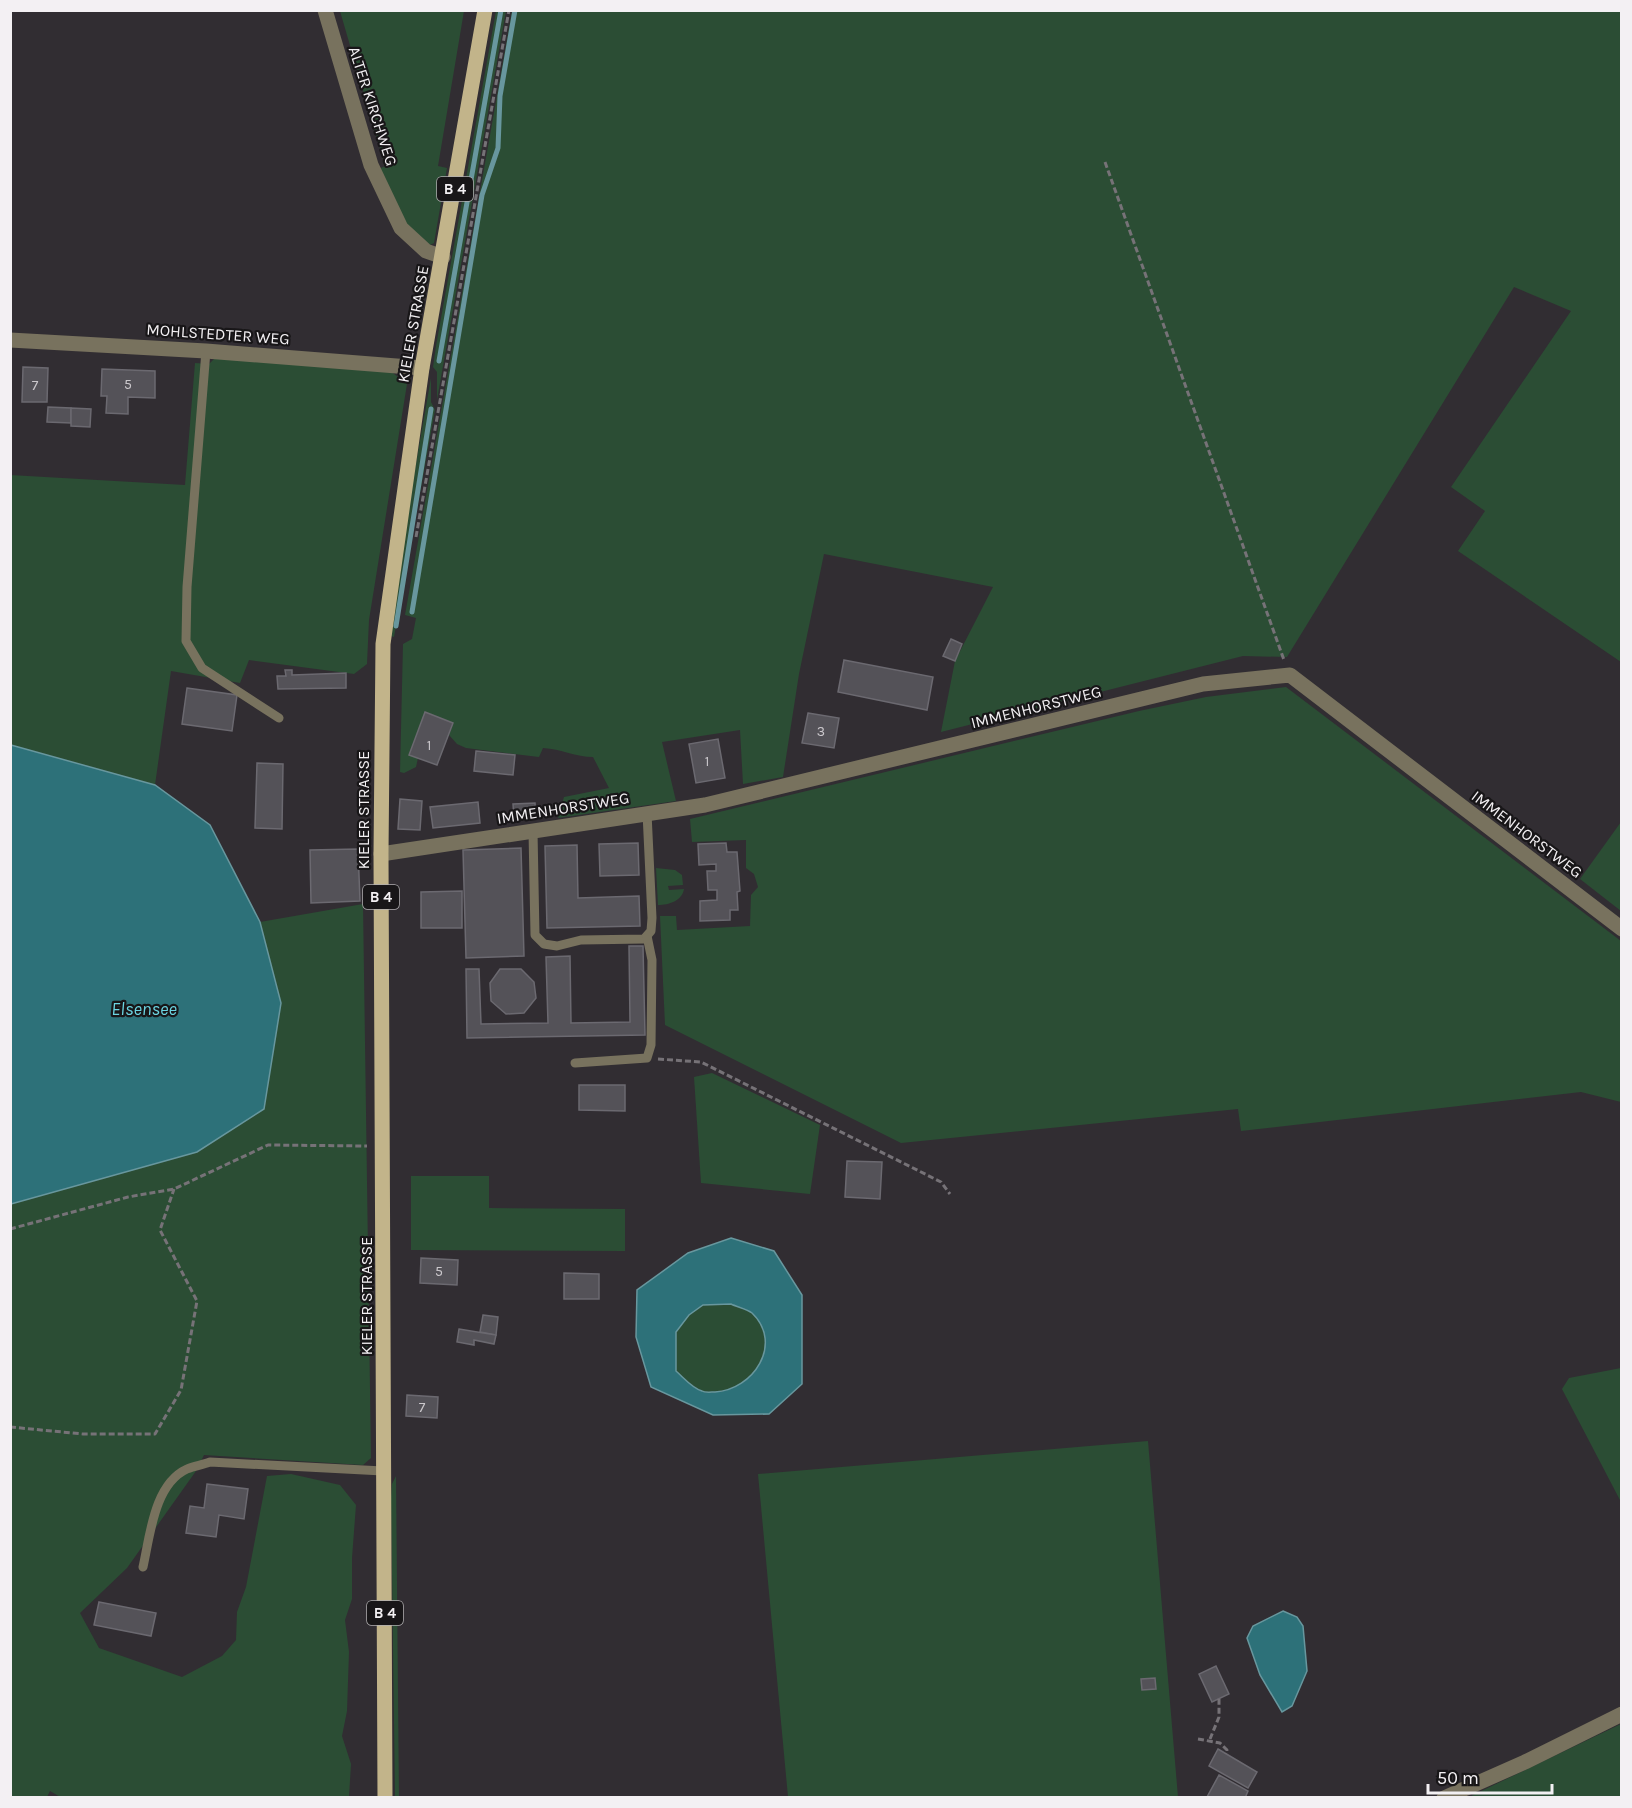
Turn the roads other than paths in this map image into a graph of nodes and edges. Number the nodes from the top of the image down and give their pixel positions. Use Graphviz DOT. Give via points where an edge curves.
graph roads {
  1 [pos="325,10"];
  2 [pos="485,10"];
  3 [pos="443,257"];
  4 [pos="10,339"];
  5 [pos="206,351"];
  6 [pos="422,368"];
  7 [pos="279,718"];
  8 [pos="647,813"];
  9 [pos="533,831"];
  10 [pos="381,854"];
  11 [pos="1622,929"];
  12 [pos="647,936"];
  13 [pos="575,1063"];
  14 [pos="383,1471"];
  15 [pos="143,1567"];
  16 [pos="1622,1714"];
  17 [pos="385,1797"];
  18 [pos="1444,1797"];
  1 -- 3 [label="street, ALTER KIRCHWEG" via="371,165 396,218 401,228 426,251"];
  2 -- 3 [label="main road, KIELER STRASSE / B 4"];
  3 -- 6 [label="main road, KIELER STRASSE / B 4"];
  4 -- 5 [label="street, MOHLSTEDTER WEG"];
  5 -- 6 [label="street, MOHLSTEDTER WEG"];
  5 -- 7 [label="lane" via="186,641 202,668"];
  6 -- 10 [label="main road, KIELER STRASSE / B 4" via="383,644"];
  8 -- 9 [label="street, IMMENHORSTWEG"];
  8 -- 11 [label="street, IMMENHORSTWEG" via="705,805 1203,684 1290,675"];
  8 -- 12 [label="lane" via="652,918"];
  9 -- 10 [label="street, IMMENHORSTWEG"];
  9 -- 12 [label="lane" via="535,935 544,944 557,946 581,940"];
  10 -- 14 [label="main road, KIELER STRASSE / B 4"];
  12 -- 13 [label="lane" via="652,960 651,1045 647,1058"];
  14 -- 15 [label="lane" via="210,1462 184,1470 168,1485 156,1509"];
  14 -- 17 [label="main road, KIELER STRASSE / B 4"];
  16 -- 18 [label="street"];
}
